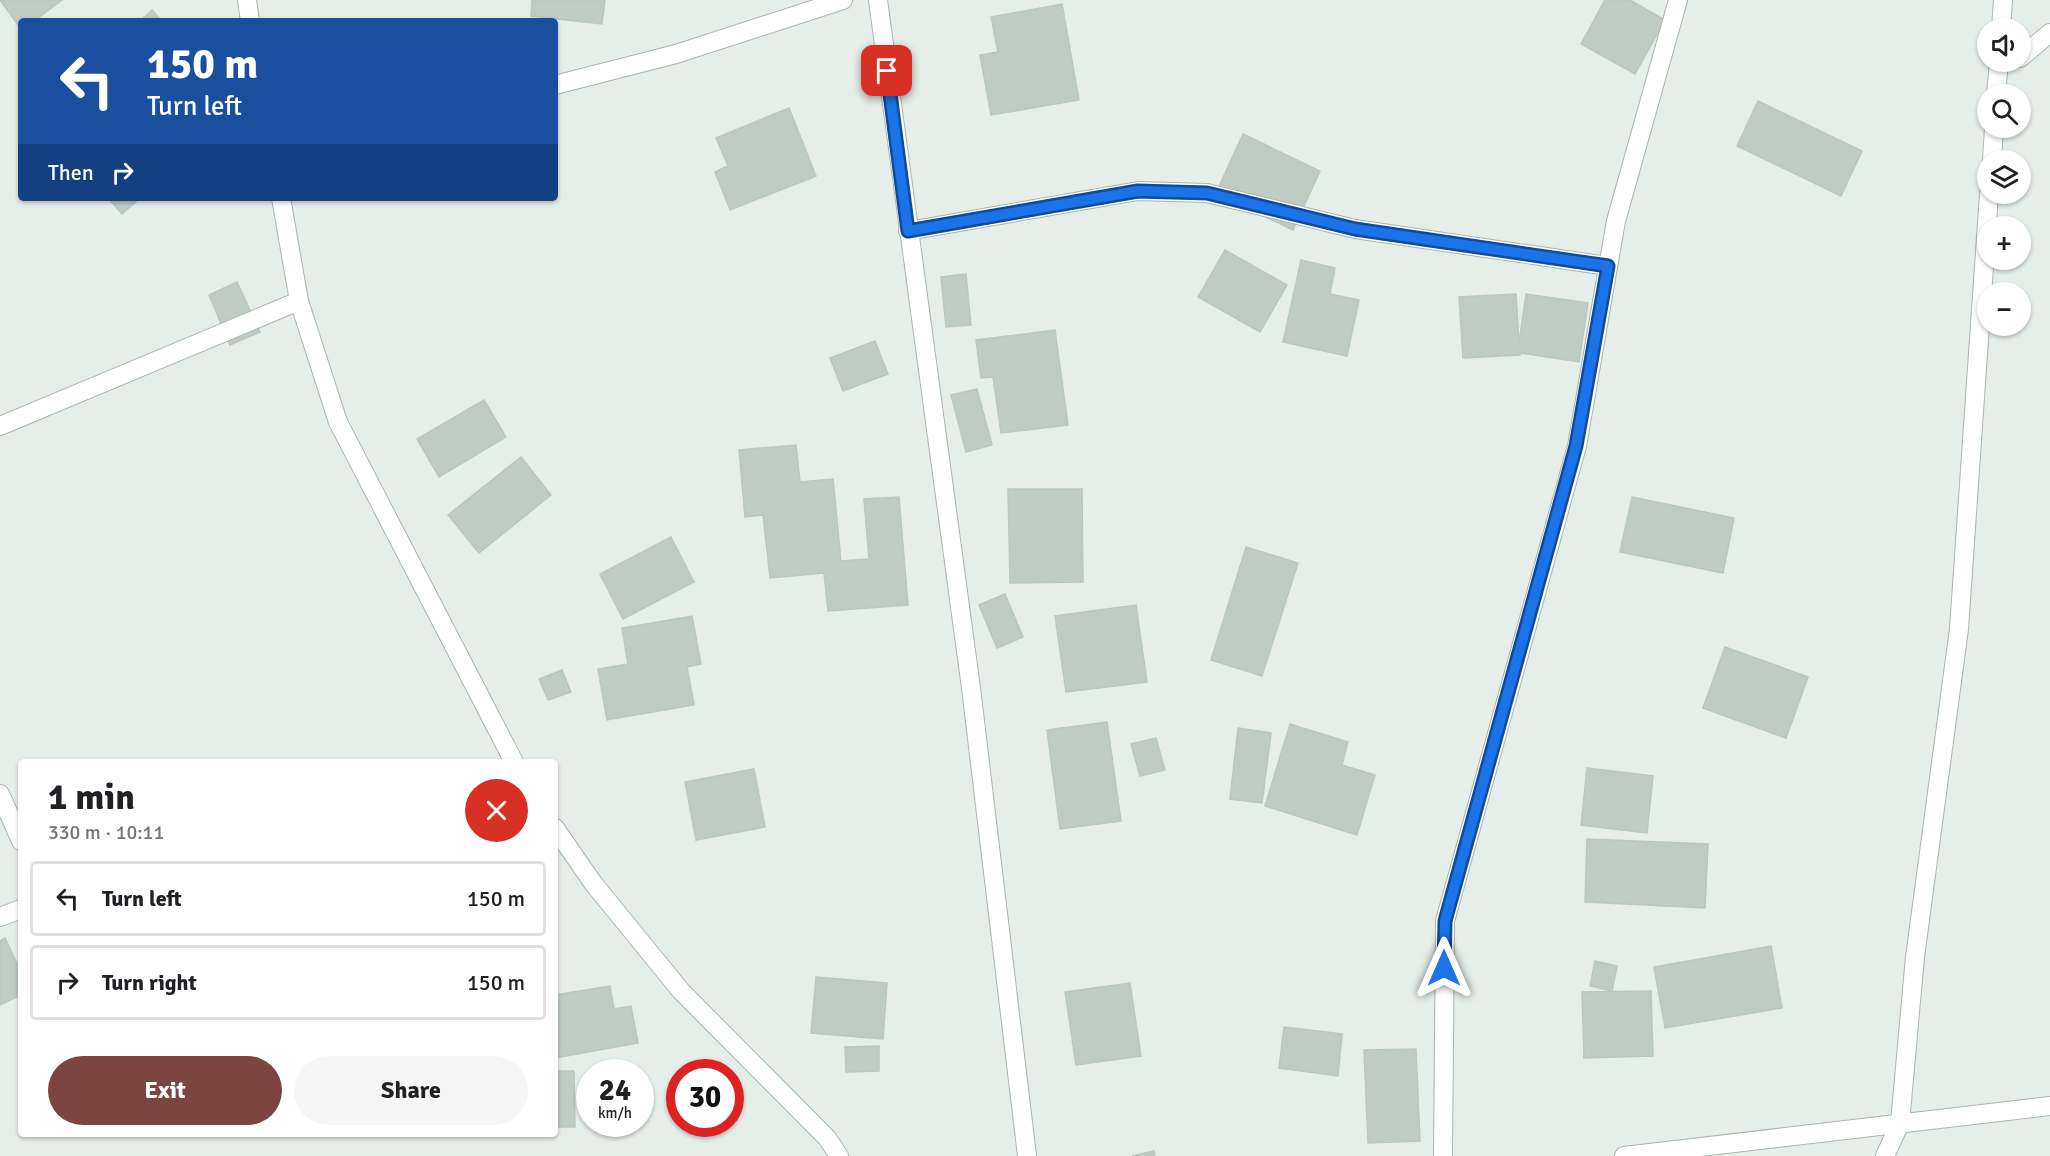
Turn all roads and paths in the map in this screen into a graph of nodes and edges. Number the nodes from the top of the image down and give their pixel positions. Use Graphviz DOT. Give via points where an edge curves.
graph roads {
  1 [pos="247,0"];
  2 [pos="843,0"];
  3 [pos="878,0"];
  4 [pos="1678,0"];
  5 [pos="2003,0"];
  6 [pos="250,18"];
  7 [pos="2002,18"];
  8 [pos="2050,33"];
  9 [pos="2031,49"];
  10 [pos="558,84"];
  11 [pos="282,201"];
  12 [pos="1988,204"];
  13 [pos="908,231"];
  14 [pos="1608,266"];
  15 [pos="299,301"];
  16 [pos="0,426"];
  17 [pos="512,759"];
  18 [pos="0,794"];
  19 [pos="558,832"];
  20 [pos="18,834"];
  21 [pos="18,910"];
  22 [pos="0,917"];
  23 [pos="2050,1106"];
  24 [pos="1900,1123"];
  25 [pos="839,1156"];
  26 [pos="1027,1156"];
  27 [pos="1443,1156"];
  28 [pos="1624,1156"];
  29 [pos="1885,1156"];
  1 -- 6 [label="street"];
  2 -- 10 [label="street" via="676,54"];
  3 -- 13 [label="street"];
  4 -- 14 [label="street" via="1616,221"];
  5 -- 7 [label="street"];
  8 -- 9 [label="street"];
  11 -- 15 [label="street"];
  12 -- 24 [label="street" via="1959,629 1915,957"];
  13 -- 14 [label="street" via="1138,191 1207,193 1355,229"];
  13 -- 26 [label="street" via="969,676"];
  14 -- 27 [label="street" via="1576,446 1445,921"];
  15 -- 16 [label="street"];
  15 -- 17 [label="street" via="338,422"];
  18 -- 20 [label="street"];
  19 -- 25 [label="street" via="593,883 681,991 827,1138"];
  21 -- 22 [label="street"];
  23 -- 24 [label="street"];
  24 -- 28 [label="street"];
  24 -- 29 [label="street"];
}
